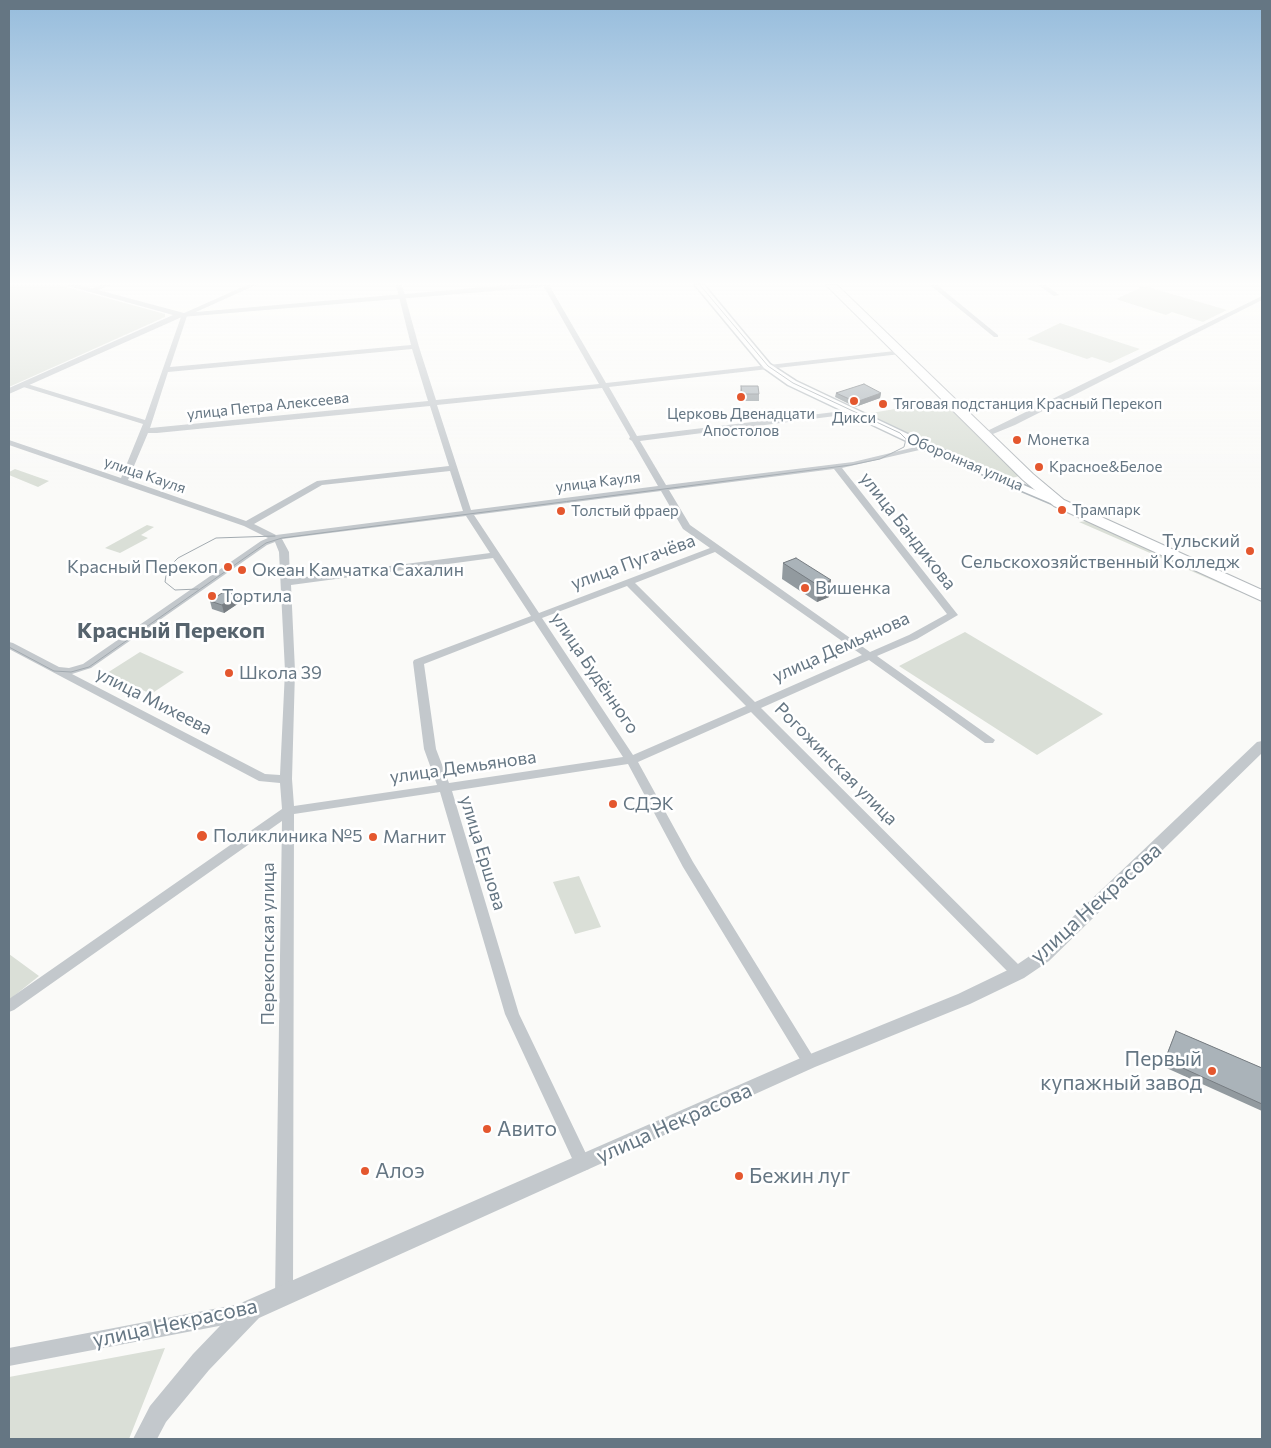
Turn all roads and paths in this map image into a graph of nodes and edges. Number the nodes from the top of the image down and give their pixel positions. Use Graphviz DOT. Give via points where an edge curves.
graph roads {
  1 [pos="901,352"];
  2 [pos="96,353"];
  3 [pos="170,353"];
  4 [pos="354,353"];
  5 [pos="417,353"];
  6 [pos="585,353"];
  7 [pos="756,353"];
  8 [pos="896,353"];
  9 [pos="1153,353"];
  10 [pos="767,366"];
  11 [pos="165,370"];
  12 [pos="22,385"];
  13 [pos="605,386"];
  14 [pos="9,391"];
  15 [pos="433,403"];
  16 [pos="850,412"];
  17 [pos="146,427"];
  18 [pos="985,434"];
  19 [pos="633,439"];
  20 [pos="9,442"];
  21 [pos="925,446"];
  22 [pos="836,466"];
  23 [pos="452,468"];
  24 [pos="1028,477"];
  25 [pos="1008,481"];
  26 [pos="122,482"];
  27 [pos="663,488"];
  28 [pos="1059,503"];
  29 [pos="468,513"];
  30 [pos="247,524"];
  31 [pos="272,538"];
  32 [pos="715,549"];
  33 [pos="495,556"];
  34 [pos="628,580"];
  35 [pos="285,583"];
  36 [pos="1262,596"];
  37 [pos="953,615"];
  38 [pos="534,616"];
  39 [pos="9,646"];
  40 [pos="871,655"];
  41 [pos="56,670"];
  42 [pos="754,705"];
  43 [pos="989,740"];
  44 [pos="1262,745"];
  45 [pos="631,760"];
  46 [pos="286,779"];
  47 [pos="445,789"];
  48 [pos="288,811"];
  49 [pos="1018,973"];
  50 [pos="9,1006"];
  51 [pos="809,1062"];
  52 [pos="583,1164"];
  53 [pos="284,1296"];
  54 [pos="251,1310"];
  55 [pos="9,1357"];
  56 [pos="145,1439"];
  1 -- 18 [label="main road"];
  2 -- 12 [label="street"];
  3 -- 11 [label="street"];
  4 -- 11 [label="street"];
  5 -- 15 [label="street, улица Будённого"];
  6 -- 13 [label="street"];
  7 -- 10 [label="main road, Оборонная улица"];
  8 -- 10 [label="street, улица Петра Алексеева"];
  9 -- 18 [label="street"];
  10 -- 13 [label="street, улица Петра Алексеева"];
  10 -- 16 [label="main road, Оборонная улица" via="792,383"];
  11 -- 17 [label="street"];
  12 -- 14 [label="street"];
  12 -- 17 [label="street, улица Петра Алексеева"];
  13 -- 15 [label="street, улица Петра Алексеева"];
  13 -- 19 [label="street"];
  15 -- 17 [label="street, улица Петра Алексеева" via="156,431"];
  15 -- 23 [label="street, улица Будённого"];
  16 -- 19 [label="street"];
  16 -- 21 [label="main road, Оборонная улица"];
  17 -- 26 [label="street"];
  18 -- 24 [label="main road"];
  19 -- 27 [label="street"];
  20 -- 26 [label="street, улица Кауля"];
  21 -- 22 [label="street, улица Кауля"];
  21 -- 25 [label="main road, Оборонная улица"];
  22 -- 27 [label="street, улица Кауля"];
  22 -- 37 [label="street, улица Бандикова"];
  23 -- 29 [label="street, улица Будённого"];
  23 -- 30 [label="street" via="320,483"];
  24 -- 25 [label="main road" via="1022,481"];
  24 -- 28 [label="main road"];
  25 -- 28 [label="main road, Оборонная улица"];
  26 -- 30 [label="street, улица Кауля"];
  27 -- 29 [label="street, улица Кауля"];
  27 -- 32 [label="street" via="686,528"];
  28 -- 36 [label="main road, Оборонная улица"];
  29 -- 31 [label="street, улица Кауля"];
  29 -- 33 [label="street, улица Будённого"];
  30 -- 31 [label="street, улица Кауля"];
  31 -- 35 [label="street, Перекопская улица" via="278,540 284,552"];
  31 -- 41 [label="street" via="87,666 69,671"];
  32 -- 34 [label="street, улица Пугачёва"];
  32 -- 40 [label="street"];
  33 -- 35 [label="street"];
  33 -- 38 [label="street, улица Будённого"];
  34 -- 38 [label="street, улица Пугачёва"];
  34 -- 42 [label="street, Рогожинская улица"];
  35 -- 46 [label="street, Перекопская улица" via="290,671"];
  37 -- 40 [label="street, улица Демьянова"];
  38 -- 45 [label="street, улица Будённого"];
  38 -- 47 [label="street, улица Ершова" via="418,662 430,749"];
  39 -- 41 [label="street, улица Михеева"];
  40 -- 42 [label="street, улица Демьянова"];
  40 -- 43 [label="street"];
  41 -- 46 [label="street, улица Михеева" via="264,778"];
  42 -- 45 [label="street, улица Демьянова"];
  42 -- 49 [label="street, Рогожинская улица"];
  44 -- 49 [label="street, улица Некрасова" via="1043,956"];
  45 -- 47 [label="street, улица Демьянова"];
  45 -- 51 [label="street, улица Будённого" via="688,864"];
  46 -- 48 [label="street, Перекопская улица"];
  47 -- 48 [label="street, улица Демьянова"];
  47 -- 52 [label="street, улица Ершова" via="512,1014"];
  48 -- 50 [label="street, улица Демьянова"];
  48 -- 53 [label="street, Перекопская улица"];
  49 -- 51 [label="street, улица Некрасова" via="964,999"];
  51 -- 52 [label="street, улица Некрасова"];
  52 -- 53 [label="street, улица Некрасова"];
  53 -- 54 [label="street, улица Некрасова"];
  54 -- 55 [label="street, улица Некрасова"];
  54 -- 56 [label="street" via="201,1362 158,1414"];
}
